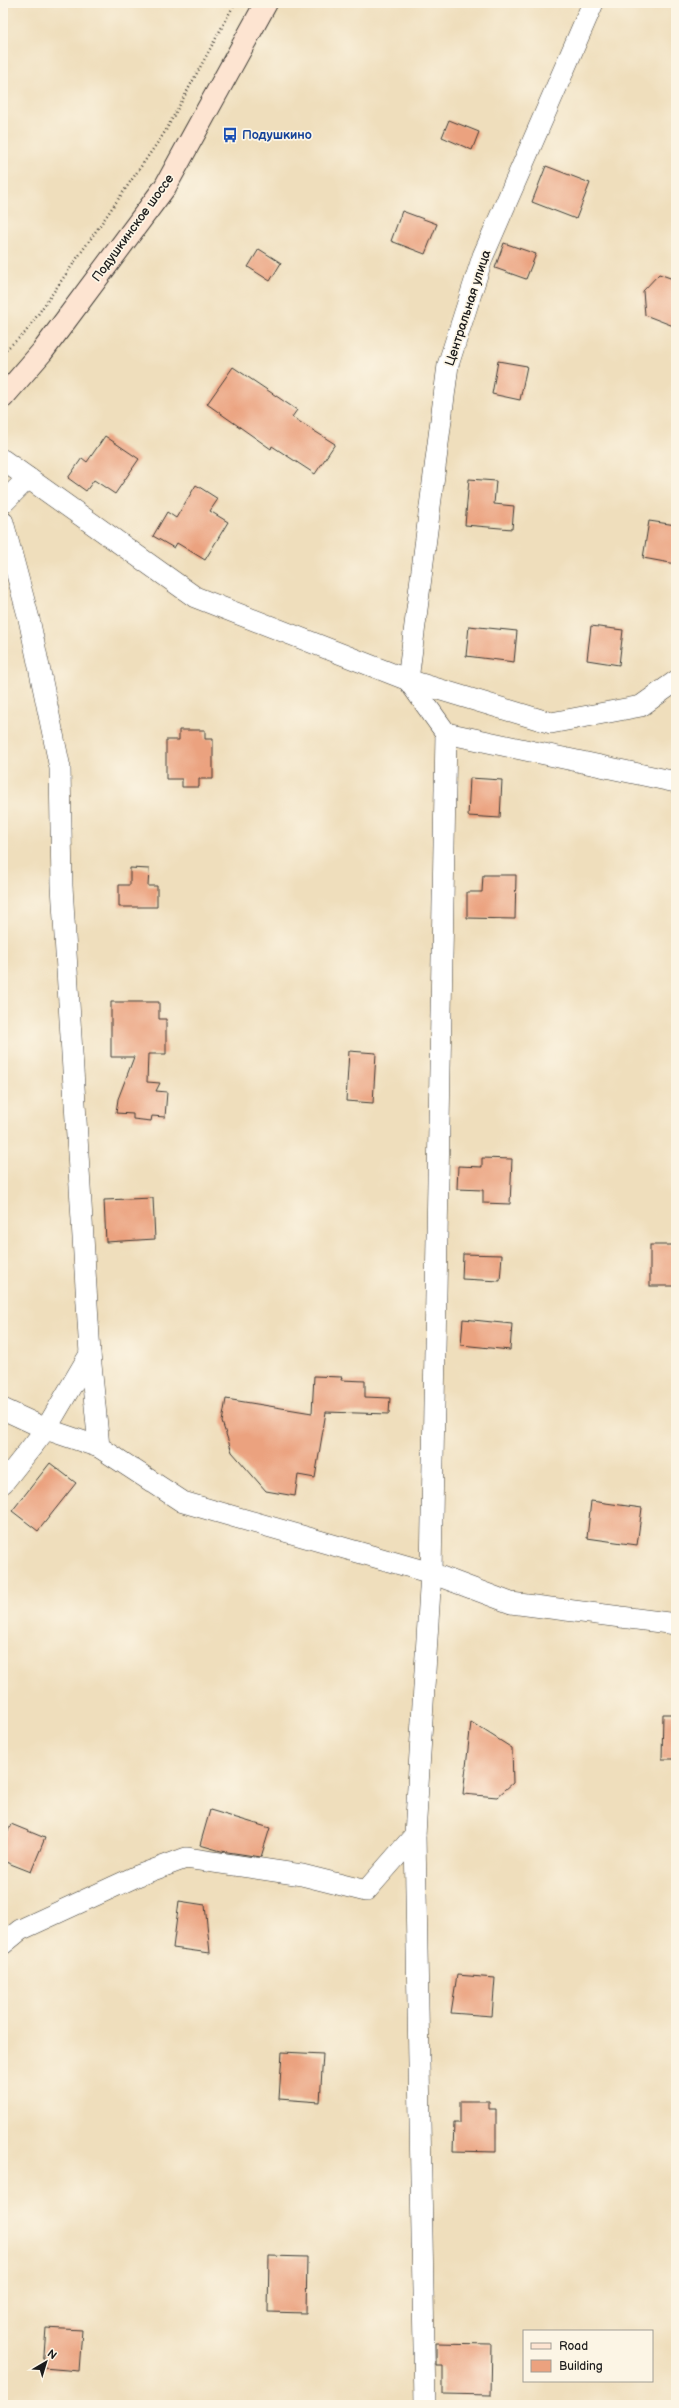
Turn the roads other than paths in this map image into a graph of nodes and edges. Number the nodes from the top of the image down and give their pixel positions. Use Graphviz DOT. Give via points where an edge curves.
graph roads {
  1 [pos="266,3"];
  2 [pos="593,3"];
  3 [pos="3,397"];
  4 [pos="3,460"];
  5 [pos="28,478"];
  6 [pos="3,503"];
  7 [pos="3,522"];
  8 [pos="408,680"];
  9 [pos="676,681"];
  10 [pos="446,733"];
  11 [pos="676,782"];
  12 [pos="90,1354"];
  13 [pos="3,1409"];
  14 [pos="46,1429"];
  15 [pos="99,1447"];
  16 [pos="3,1483"];
  17 [pos="431,1573"];
  18 [pos="676,1624"];
  19 [pos="415,1834"];
  20 [pos="3,1944"];
  21 [pos="425,2405"];
  1 -- 3 [label="main road, Подушкинское шоссе" via="165,187 42,352"];
  2 -- 8 [label="street, Центральная улица" via="483,256 448,365"];
  4 -- 5 [label="street"];
  5 -- 6 [label="street"];
  5 -- 8 [label="street" via="195,597"];
  7 -- 12 [label="street" via="29,619 60,768 62,886"];
  8 -- 9 [label="street" via="551,723 641,706"];
  8 -- 10 [label="street"];
  10 -- 11 [label="street"];
  10 -- 17 [label="street"];
  12 -- 14 [label="street"];
  12 -- 15 [label="street"];
  13 -- 14 [label="street"];
  14 -- 15 [label="street"];
  14 -- 16 [label="street"];
  15 -- 17 [label="street" via="184,1502"];
  17 -- 18 [label="street" via="511,1602"];
  17 -- 19 [label="street"];
  19 -- 20 [label="street" via="366,1891 302,1875 186,1858 137,1876 20,1930"];
  19 -- 21 [label="street"];
}
